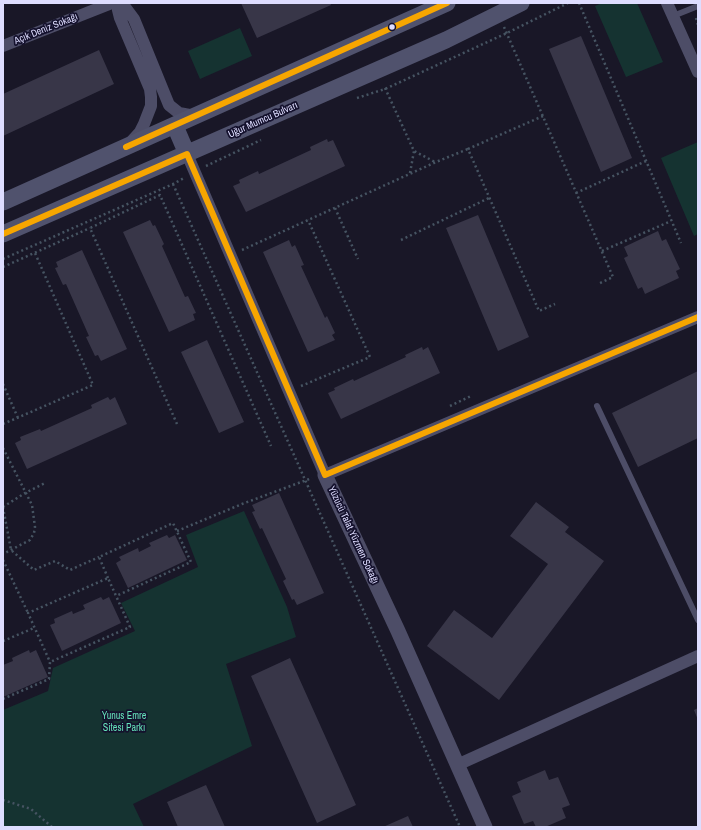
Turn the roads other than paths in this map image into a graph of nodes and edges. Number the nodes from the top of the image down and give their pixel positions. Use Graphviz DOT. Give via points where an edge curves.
graph roads {
  1 [pos="112,3"];
  2 [pos="118,3"];
  3 [pos="122,3"];
  4 [pos="447,3"];
  5 [pos="521,3"];
  6 [pos="667,3"];
  7 [pos="698,6"];
  8 [pos="674,16"];
  9 [pos="3,46"];
  10 [pos="698,72"];
  11 [pos="197,116"];
  12 [pos="174,126"];
  13 [pos="126,147"];
  14 [pos="187,154"];
  15 [pos="3,202"];
  16 [pos="3,234"];
  17 [pos="698,317"];
  18 [pos="597,406"];
  19 [pos="325,475"];
  20 [pos="698,620"];
  21 [pos="698,656"];
  22 [pos="457,765"];
  23 [pos="485,827"];
  1 -- 9 [label="street, Açık Deniz Sokağı"];
  2 -- 13 [label="street" via="120,18 151,97 151,106 144,124"];
  3 -- 11 [label="street" via="134,19 169,105 179,113"];
  4 -- 11 [label="main road"];
  5 -- 14 [label="main road, Uğur Mumcu Bulvarı" via="446,40"];
  6 -- 8 [label="street"];
  7 -- 8 [label="lane"];
  8 -- 10 [label="street"];
  11 -- 12 [label="main road"];
  12 -- 13 [label="main road"];
  12 -- 14 [label="main road"];
  13 -- 15 [label="main road"];
  14 -- 16 [label="main road, Uğur Mumcu Bulvarı"];
  14 -- 19 [label="street, Yüzücü Talat Yüzmen Sokağı"];
  17 -- 19 [label="street"];
  18 -- 20 [label="lane"];
  19 -- 22 [label="street, Yüzücü Talat Yüzmen Sokağı"];
  21 -- 22 [label="street"];
  22 -- 23 [label="street, Yüzücü Talat Yüzmen Sokağı"];
}
